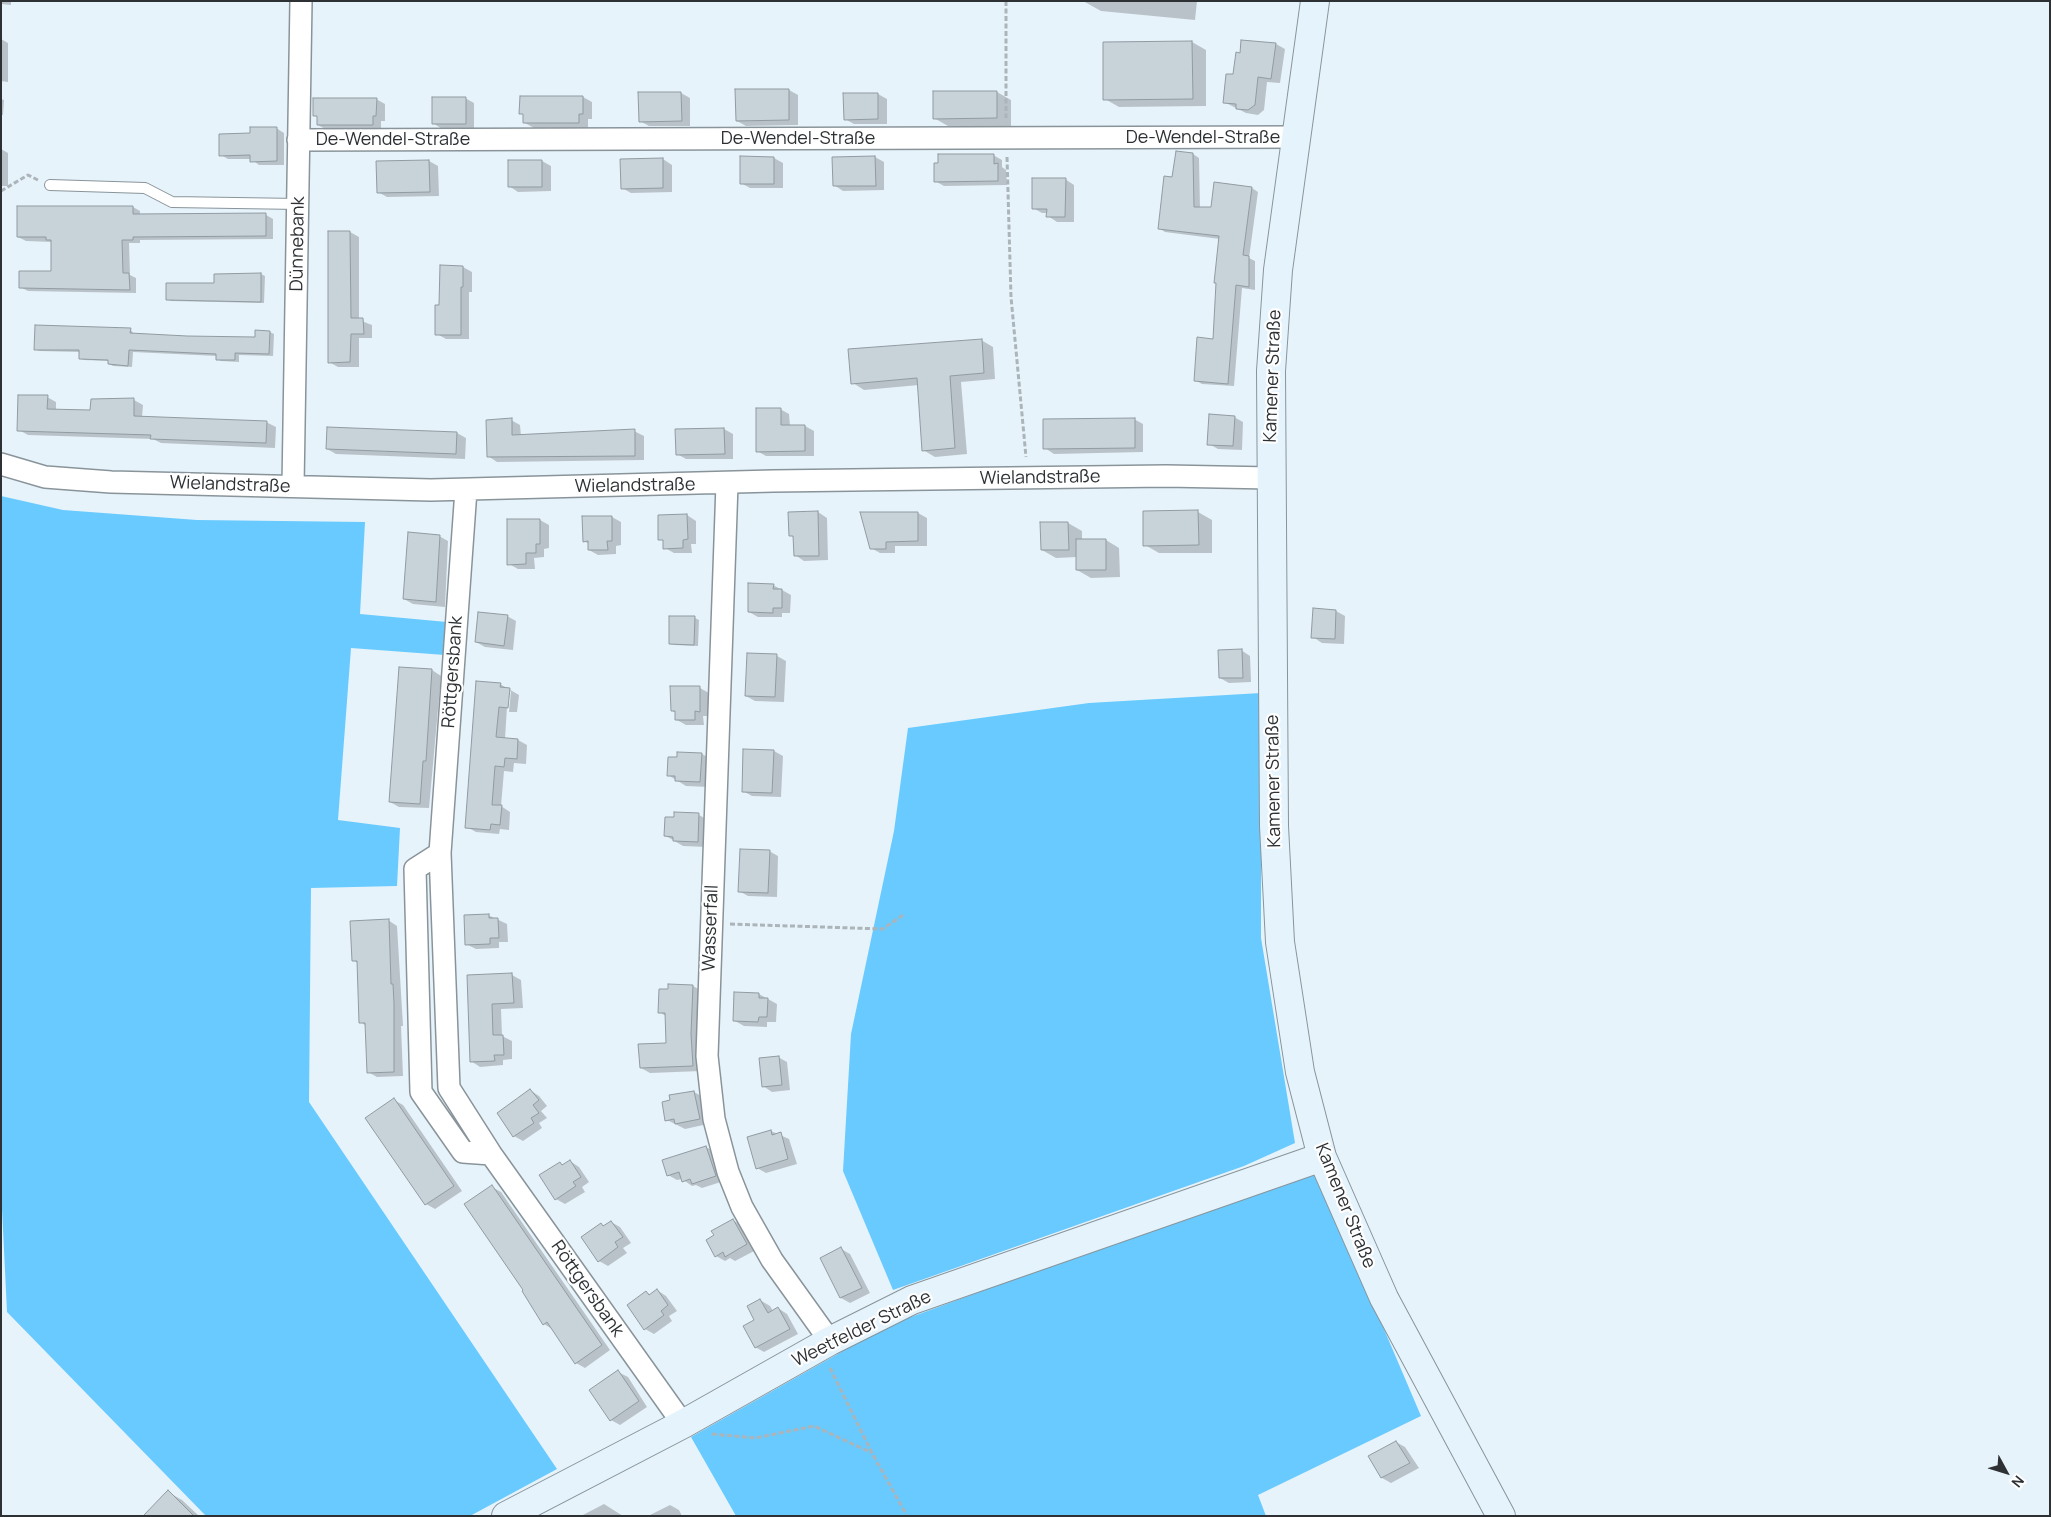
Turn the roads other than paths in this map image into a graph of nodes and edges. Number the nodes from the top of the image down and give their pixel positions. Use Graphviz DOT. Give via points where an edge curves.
graph roads {
  1 [pos="301,1"];
  2 [pos="1315,1"];
  3 [pos="1298,137"];
  4 [pos="298,140"];
  5 [pos="50,185"];
  6 [pos="299,204"];
  7 [pos="1,464"];
  8 [pos="1271,478"];
  9 [pos="727,484"];
  10 [pos="293,486"];
  11 [pos="466,490"];
  12 [pos="440,853"];
  13 [pos="417,974"];
  14 [pos="443,975"];
  15 [pos="417,1009"];
  16 [pos="444,1009"];
  17 [pos="418,1031"];
  18 [pos="445,1031"];
  19 [pos="491,1154"];
  20 [pos="1322,1157"];
  21 [pos="824,1344"];
  22 [pos="683,1424"];
  23 [pos="506,1516"];
  24 [pos="1501,1516"];
  1 -- 4 [label="street, Dünnebank"];
  2 -- 3 [label="main road, Kamener Straße"];
  3 -- 4 [label="street, De-Wendel-Straße"];
  3 -- 8 [label="main road, Kamener Straße" via="1278,270 1271,380"];
  4 -- 6 [label="street, Dünnebank"];
  5 -- 6 [label="lane" via="145,188 172,202"];
  6 -- 10 [label="street, Dünnebank"];
  7 -- 10 [label="street, Wielandstraße" via="45,476 74,479"];
  8 -- 9 [label="street, Wielandstraße" via="1166,476"];
  8 -- 20 [label="main road, Kamener Straße" via="1274,826 1280,942 1300,1072"];
  9 -- 11 [label="street, Wielandstraße"];
  9 -- 21 [label="street, Wasserfall" via="707,1056 714,1119 728,1172 742,1208"];
  10 -- 11 [label="street, Wielandstraße"];
  11 -- 12 [label="street, Röttgersbank"];
  12 -- 13 [label="street" via="415,870"];
  12 -- 14 [label="street, Röttgersbank"];
  13 -- 14 [label="street"];
  13 -- 15 [label="street"];
  14 -- 16 [label="street, Röttgersbank"];
  15 -- 16 [label="street"];
  15 -- 17 [label="street"];
  16 -- 18 [label="street, Röttgersbank"];
  17 -- 18 [label="street"];
  17 -- 19 [label="street" via="421,1092 463,1152"];
  18 -- 19 [label="street, Röttgersbank" via="448,1088"];
  19 -- 22 [label="street, Röttgersbank"];
  20 -- 21 [label="main road, Weetfelder Straße" via="912,1300"];
  20 -- 24 [label="main road, Kamener Straße" via="1384,1298"];
  21 -- 22 [label="main road, Weetfelder Straße"];
  22 -- 23 [label="main road, Weetfelder Straße"];
}
